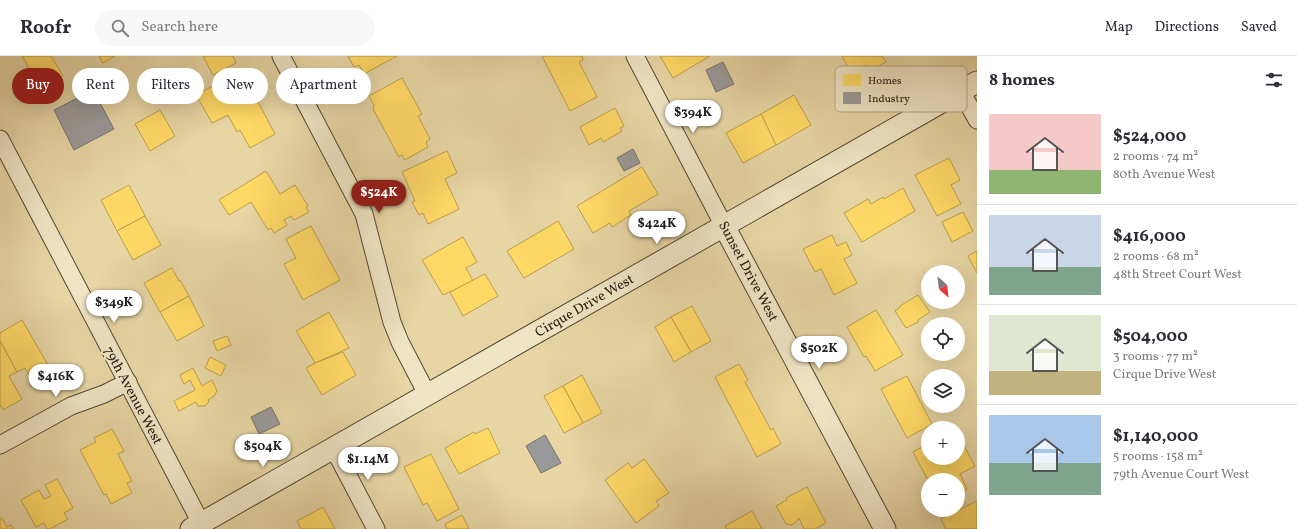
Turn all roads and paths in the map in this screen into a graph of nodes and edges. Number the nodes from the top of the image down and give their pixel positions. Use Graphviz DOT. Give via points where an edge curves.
graph roads {
  1 [pos="281,56"];
  2 [pos="636,56"];
  3 [pos="969,86"];
  4 [pos="924,112"];
  5 [pos="977,120"];
  6 [pos="0,139"];
  7 [pos="724,226"];
  8 [pos="128,382"];
  9 [pos="427,394"];
  10 [pos="0,445"];
  11 [pos="334,447"];
  12 [pos="196,526"];
  13 [pos="376,529"];
  14 [pos="885,529"];
  1 -- 9 [label="street" via="364,214 392,322"];
  2 -- 7 [label="street, Sunset Drive West"];
  3 -- 5 [label="street"];
  4 -- 7 [label="street, Cirque Drive West"];
  6 -- 8 [label="street, 79th Avenue West"];
  7 -- 9 [label="street, Cirque Drive West"];
  7 -- 14 [label="street, Sunset Drive West"];
  8 -- 10 [label="street" via="71,406"];
  8 -- 12 [label="street, 79th Avenue West"];
  9 -- 11 [label="street, Cirque Drive West"];
  11 -- 12 [label="street, Cirque Drive West"];
  11 -- 13 [label="street"];
}
